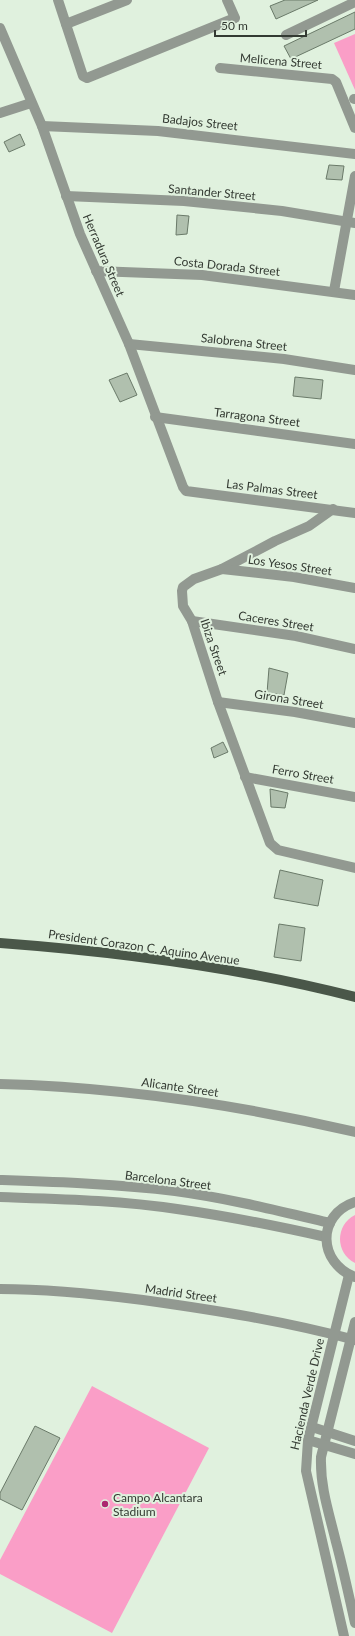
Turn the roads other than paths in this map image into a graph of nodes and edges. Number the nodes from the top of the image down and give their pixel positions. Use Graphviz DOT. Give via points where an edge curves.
graph roads {
  1 [pos="58,0"];
  2 [pos="127,0"];
  3 [pos="227,0"];
  4 [pos="355,2"];
  5 [pos="66,24"];
  6 [pos="0,28"];
  7 [pos="286,35"];
  8 [pos="220,68"];
  9 [pos="31,103"];
  10 [pos="0,113"];
  11 [pos="42,126"];
  12 [pos="355,128"];
  13 [pos="355,154"];
  14 [pos="355,176"];
  15 [pos="66,196"];
  16 [pos="351,223"];
  17 [pos="96,271"];
  18 [pos="334,291"];
  19 [pos="355,295"];
  20 [pos="129,344"];
  21 [pos="355,370"];
  22 [pos="155,417"];
  23 [pos="355,444"];
  24 [pos="186,491"];
  25 [pos="333,510"];
  26 [pos="355,513"];
  27 [pos="222,569"];
  28 [pos="355,588"];
  29 [pos="192,621"];
  30 [pos="355,649"];
  31 [pos="218,702"];
  32 [pos="355,723"];
  33 [pos="246,777"];
  34 [pos="355,797"];
  35 [pos="355,868"];
  36 [pos="0,943"];
  37 [pos="355,997"];
  38 [pos="0,1084"];
  39 [pos="355,1132"];
  40 [pos="0,1180"];
  41 [pos="0,1197"];
  42 [pos="355,1202"];
  43 [pos="330,1223"];
  44 [pos="326,1237"];
  45 [pos="352,1276"];
  46 [pos="0,1289"];
  47 [pos="355,1322"];
  48 [pos="334,1334"];
  49 [pos="353,1339"];
  50 [pos="312,1427"];
  51 [pos="328,1432"];
  52 [pos="308,1440"];
  53 [pos="355,1441"];
  54 [pos="324,1444"];
  55 [pos="355,1454"];
  56 [pos="355,1623"];
  57 [pos="344,1636"];
  1 -- 5 [label="street"];
  2 -- 5 [label="street"];
  3 -- 5 [label="street" via="235,18 87,78 83,76"];
  4 -- 7 [label="street"];
  6 -- 9 [label="street, Herradura Street"];
  8 -- 12 [label="street, Melicena Street" via="332,78"];
  9 -- 10 [label="street"];
  9 -- 11 [label="street, Herradura Street"];
  11 -- 13 [label="street, Badajos Street" via="158,131"];
  11 -- 15 [label="street, Herradura Street"];
  14 -- 16 [label="street"];
  15 -- 16 [label="street, Santander Street" via="184,201 282,211"];
  15 -- 17 [label="street, Herradura Street"];
  16 -- 18 [label="street"];
  17 -- 18 [label="street, Costa Dorada Street" via="202,275"];
  17 -- 20 [label="street, Herradura Street"];
  18 -- 19 [label="street, Costa Dorada Street"];
  20 -- 21 [label="street, Salobrena Street" via="284,359"];
  20 -- 22 [label="street, Herradura Street"];
  22 -- 23 [label="street, Tarragona Street"];
  22 -- 24 [label="street, Herradura Street"];
  24 -- 25 [label="street, Las Palmas Street"];
  25 -- 26 [label="street, Las Palmas Street"];
  25 -- 27 [label="street, Ibiza Street" via="310,526"];
  27 -- 28 [label="street, Los Yesos Street" via="294,577"];
  27 -- 29 [label="street, Ibiza Street" via="194,579 183,587 183,606"];
  29 -- 30 [label="street, Caceres Street" via="296,636"];
  29 -- 31 [label="street, Ibiza Street"];
  31 -- 32 [label="street, Girona Street"];
  31 -- 33 [label="street, Ibiza Street"];
  33 -- 34 [label="street, Ferro Street"];
  33 -- 35 [label="street, Ibiza Street" via="270,843 278,850"];
  36 -- 37 [label="main road, President Corazon C. Aquino Avenue" via="205,965"];
  38 -- 39 [label="street, Alicante Street" via="113,1091 301,1119"];
  40 -- 43 [label="street, Barcelona Street" via="175,1191 258,1206"];
  41 -- 44 [label="street" via="175,1208"];
  42 -- 43 [label="street" via="341,1209"];
  43 -- 44 [label="street"];
  44 -- 45 [label="street" via="332,1259 341,1270"];
  45 -- 48 [label="street, Hacienda Verde Drive"];
  46 -- 48 [label="street, Madrid Street" via="89,1294 192,1307"];
  47 -- 49 [label="street"];
  48 -- 49 [label="street, Madrid Street"];
  48 -- 50 [label="street, Hacienda Verde Drive"];
  49 -- 51 [label="street"];
  50 -- 51 [label="street"];
  50 -- 52 [label="street, Hacienda Verde Drive"];
  51 -- 53 [label="street"];
  51 -- 54 [label="street"];
  52 -- 54 [label="street"];
  52 -- 57 [label="street, Hacienda Verde Drive" via="306,1471 309,1492"];
  54 -- 55 [label="street"];
  54 -- 56 [label="street" via="320,1474 322,1489"];
}
